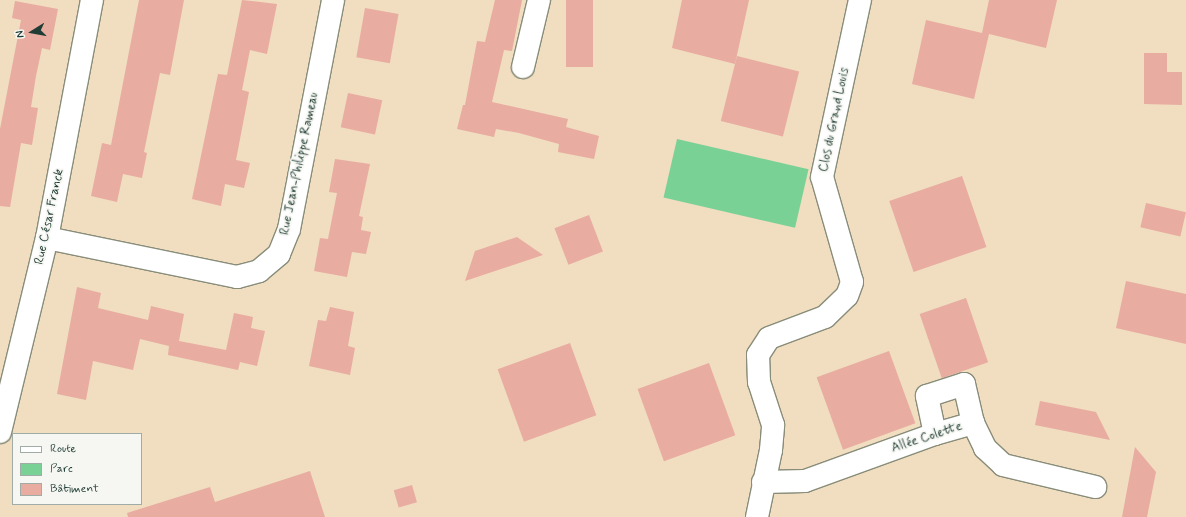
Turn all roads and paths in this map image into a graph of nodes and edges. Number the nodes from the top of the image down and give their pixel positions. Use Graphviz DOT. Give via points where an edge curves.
graph roads {
  1 [pos="92,0"];
  2 [pos="333,0"];
  3 [pos="539,0"];
  4 [pos="860,0"];
  5 [pos="523,67"];
  6 [pos="47,238"];
  7 [pos="974,423"];
  8 [pos="0,432"];
  9 [pos="935,434"];
  10 [pos="763,482"];
  11 [pos="1095,487"];
  12 [pos="757,517"];
  1 -- 6 [label="street, Rue César Franck"];
  2 -- 6 [label="street, Rue Jean-Philippe Rameau" via="289,229 278,254 259,271 237,277"];
  3 -- 5 [label="street"];
  4 -- 10 [label="street, Clos du Grand Louis" via="822,178 852,282 847,296 825,317 769,338 758,356 759,382 773,425 771,450"];
  6 -- 8 [label="street, Rue César Franck"];
  7 -- 9 [label="street, Allée Colette"];
  7 -- 9 [label="street" via="964,384 926,396"];
  7 -- 11 [label="street, Allée Colette" via="985,448 1003,465"];
  9 -- 10 [label="street, Allée Colette" via="804,480"];
  10 -- 12 [label="street, Clos du Grand Louis"];
}
